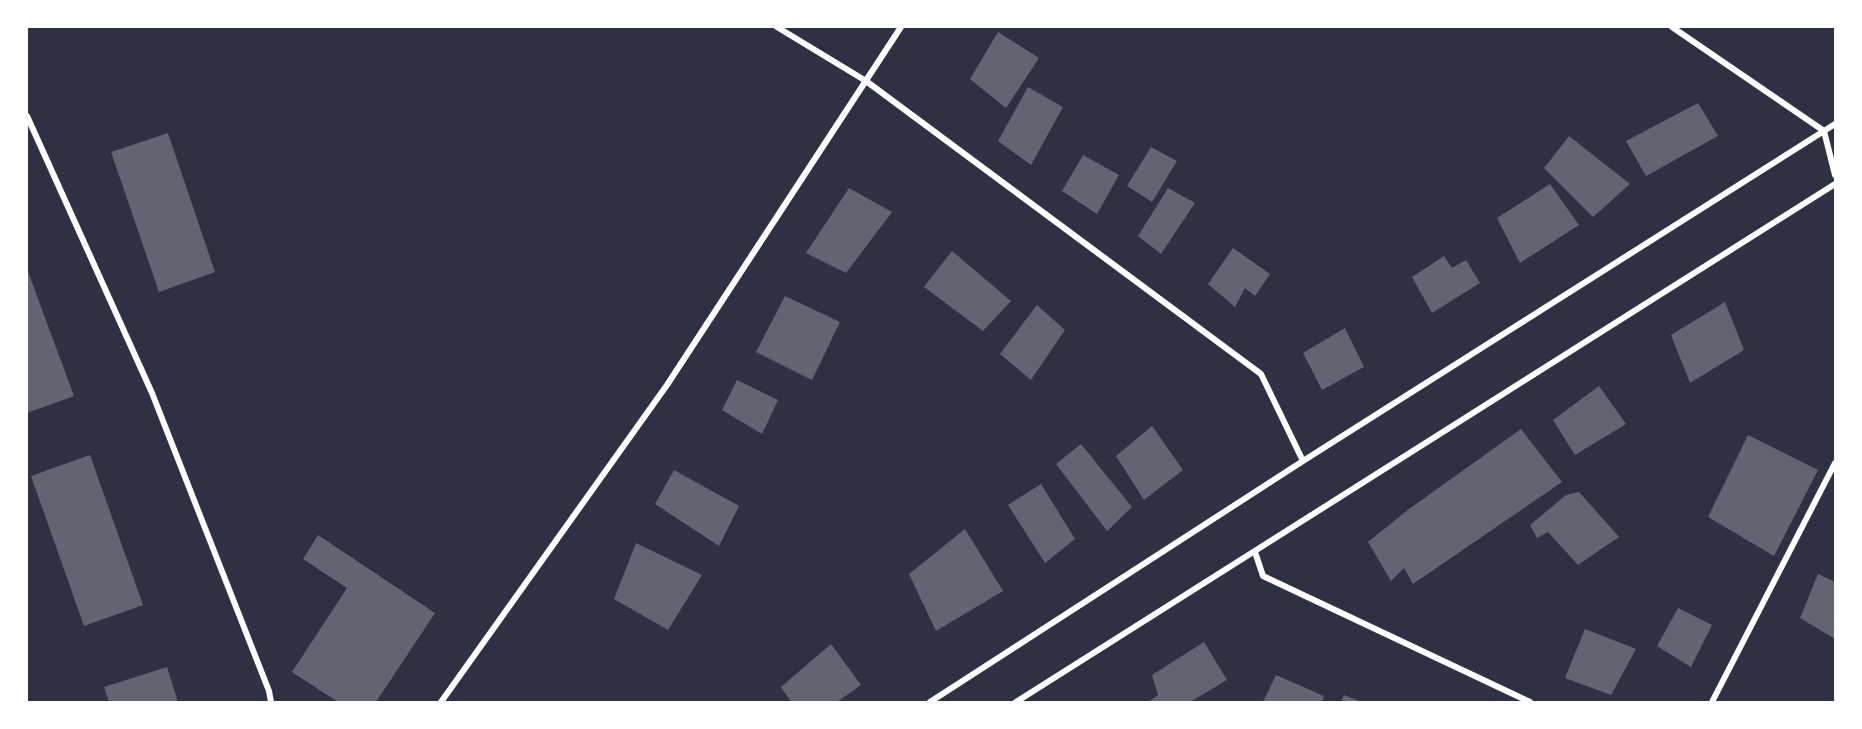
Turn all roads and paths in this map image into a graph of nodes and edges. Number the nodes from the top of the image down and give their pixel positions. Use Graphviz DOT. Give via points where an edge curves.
graph roads {
  1 [pos="777,27"];
  2 [pos="901,27"];
  3 [pos="1672,27"];
  4 [pos="866,81"];
  5 [pos="27,116"];
  6 [pos="1835,124"];
  7 [pos="1824,131"];
  8 [pos="1835,175"];
  9 [pos="1835,184"];
  10 [pos="1303,461"];
  11 [pos="1835,464"];
  12 [pos="1255,552"];
  13 [pos="271,702"];
  14 [pos="441,702"];
  15 [pos="930,702"];
  16 [pos="1016,702"];
  17 [pos="1530,702"];
  18 [pos="1712,702"];
  1 -- 4 [label="street"];
  2 -- 4 [label="street"];
  3 -- 7 [label="street"];
  4 -- 10 [label="street" via="1261,374"];
  4 -- 14 [label="street" via="668,385"];
  5 -- 13 [label="street" via="152,393"];
  6 -- 7 [label="street"];
  7 -- 8 [label="street"];
  7 -- 10 [label="street"];
  9 -- 12 [label="street"];
  10 -- 15 [label="street"];
  11 -- 18 [label="street"];
  12 -- 16 [label="street"];
  12 -- 17 [label="street" via="1263,576"];
}
